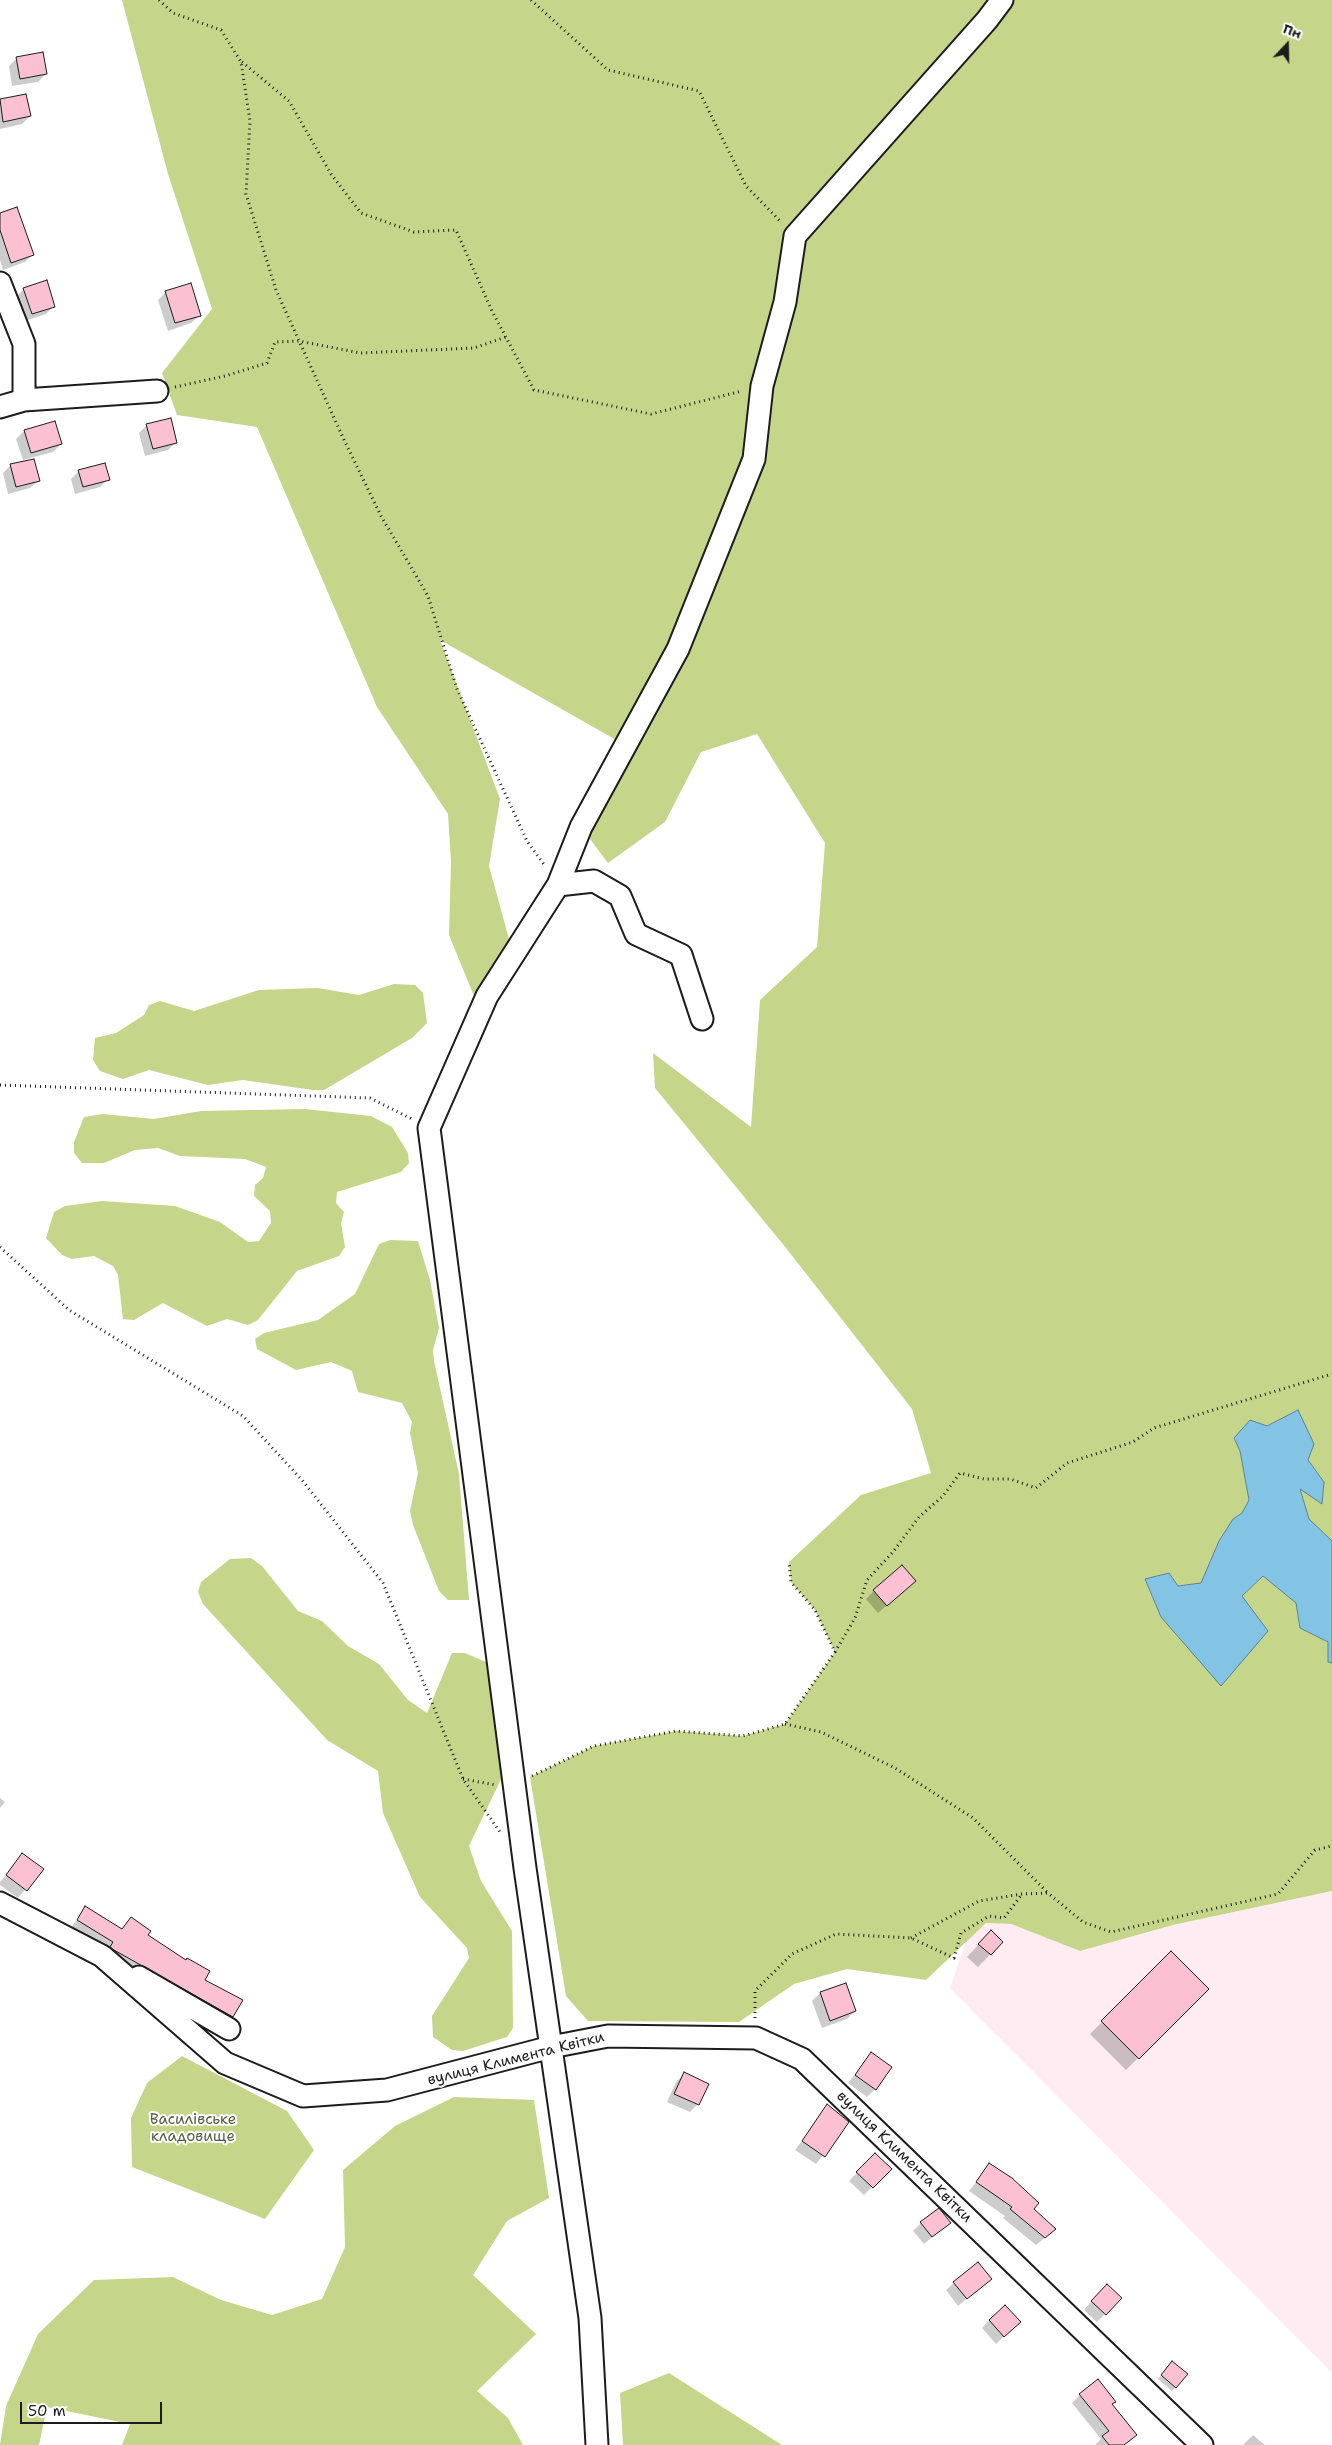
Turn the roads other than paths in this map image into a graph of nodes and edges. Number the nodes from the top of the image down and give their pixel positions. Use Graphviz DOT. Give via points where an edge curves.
graph roads {
  1 [pos="1002,0"];
  2 [pos="0,283"];
  3 [pos="157,391"];
  4 [pos="24,400"];
  5 [pos="0,407"];
  6 [pos="558,885"];
  7 [pos="702,1019"];
  8 [pos="0,1903"];
  9 [pos="102,1956"];
  10 [pos="229,2029"];
  11 [pos="551,2047"];
  12 [pos="597,2445"];
  13 [pos="1202,2445"];
  1 -- 6 [label="street" via="988,20 795,236 785,302 762,386 754,459 678,649 581,827"];
  2 -- 4 [label="street" via="24,344"];
  3 -- 4 [label="street"];
  4 -- 5 [label="street"];
  6 -- 7 [label="street" via="594,881 620,896 636,934 681,955"];
  6 -- 11 [label="street" via="488,996 429,1128 522,1783"];
  8 -- 9 [label="street, вулиця Климента Квітки"];
  9 -- 10 [label="street"];
  9 -- 11 [label="street, вулиця Климента Квітки" via="225,2063 303,2096 386,2090"];
  11 -- 12 [label="street" via="590,2318"];
  11 -- 13 [label="street, вулиця Климента Квітки" via="608,2036 756,2038 802,2059"];
}
